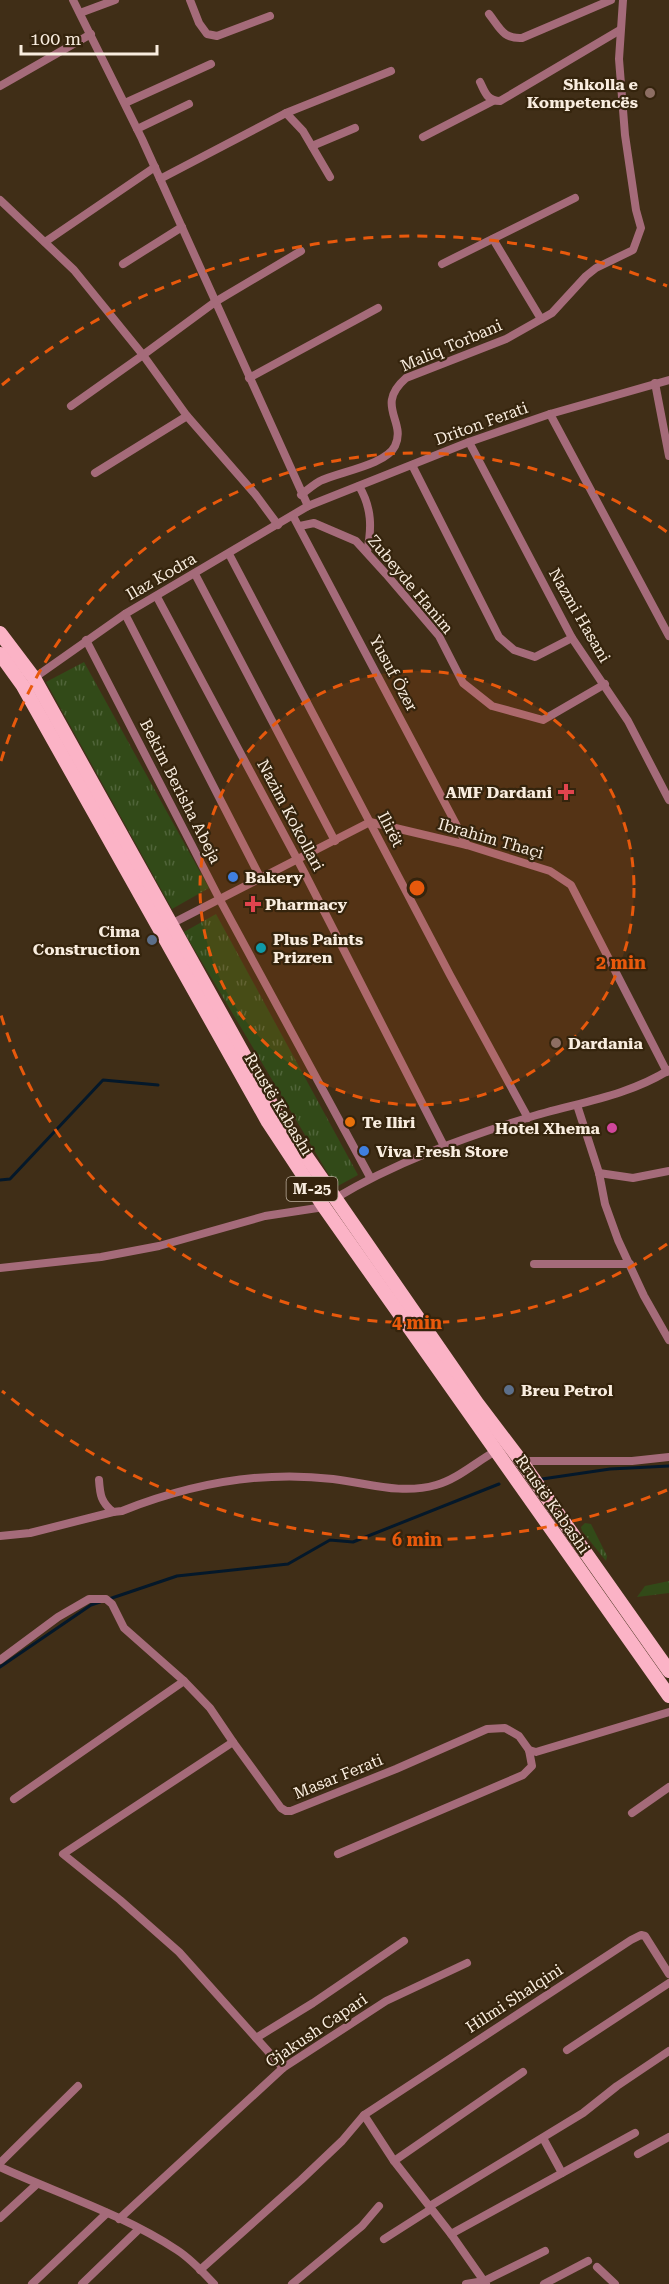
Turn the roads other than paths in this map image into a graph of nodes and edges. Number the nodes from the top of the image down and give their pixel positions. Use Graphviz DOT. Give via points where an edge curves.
graph roads {
  1 [pos="73,0"];
  2 [pos="115,0"];
  3 [pos="190,0"];
  4 [pos="611,0"];
  5 [pos="623,0"];
  6 [pos="80,13"];
  7 [pos="489,14"];
  8 [pos="270,16"];
  9 [pos="620,30"];
  10 [pos="91,34"];
  11 [pos="211,64"];
  12 [pos="391,70"];
  13 [pos="480,82"];
  14 [pos="0,86"];
  15 [pos="493,101"];
  16 [pos="124,103"];
  17 [pos="189,104"];
  18 [pos="286,113"];
  19 [pos="355,128"];
  20 [pos="137,129"];
  21 [pos="423,137"];
  22 [pos="312,146"];
  23 [pos="155,167"];
  24 [pos="330,177"];
  25 [pos="160,179"];
  26 [pos="575,198"];
  27 [pos="0,200"];
  28 [pos="182,227"];
  29 [pos="493,239"];
  30 [pos="45,242"];
  31 [pos="301,251"];
  32 [pos="123,264"];
  33 [pos="442,264"];
  34 [pos="215,302"];
  35 [pos="378,308"];
  36 [pos="541,319"];
  37 [pos="143,355"];
  38 [pos="249,378"];
  39 [pos="669,380"];
  40 [pos="655,383"];
  41 [pos="70,406"];
  42 [pos="550,414"];
  43 [pos="187,416"];
  44 [pos="469,442"];
  45 [pos="669,456"];
  46 [pos="412,465"];
  47 [pos="95,473"];
  48 [pos="358,486"];
  49 [pos="301,495"];
  50 [pos="308,506"];
  51 [pos="293,516"];
  52 [pos="278,525"];
  53 [pos="300,526"];
  54 [pos="367,552"];
  55 [pos="229,554"];
  56 [pos="195,574"];
  57 [pos="157,597"];
  58 [pos="125,614"];
  59 [pos="0,633"];
  60 [pos="669,636"];
  61 [pos="573,638"];
  62 [pos="86,640"];
  63 [pos="0,654"];
  64 [pos="34,678"];
  65 [pos="604,684"];
  66 [pos="669,800"];
  67 [pos="370,822"];
  68 [pos="335,841"];
  69 [pos="466,845"];
  70 [pos="298,860"];
  71 [pos="261,879"];
  72 [pos="220,900"];
  73 [pos="166,927"];
  74 [pos="668,1071"];
  75 [pos="577,1105"];
  76 [pos="528,1118"];
  77 [pos="444,1146"];
  78 [pos="669,1172"];
  79 [pos="599,1173"];
  80 [pos="370,1177"];
  81 [pos="329,1203"];
  82 [pos="534,1264"];
  83 [pos="630,1264"];
  84 [pos="0,1268"];
  85 [pos="669,1340"];
  86 [pos="496,1450"];
  87 [pos="669,1457"];
  88 [pos="521,1461"];
  89 [pos="99,1480"];
  90 [pos="113,1512"];
  91 [pos="0,1536"];
  92 [pos="0,1660"];
  93 [pos="669,1671"];
  94 [pos="184,1681"];
  95 [pos="669,1696"];
  96 [pos="669,1712"];
  97 [pos="233,1742"];
  98 [pos="529,1750"];
  99 [pos="669,1787"];
  100 [pos="14,1799"];
  101 [pos="632,1813"];
  102 [pos="338,1854"];
  103 [pos="404,1941"];
  104 [pos="468,1963"];
  105 [pos="669,1974"];
  106 [pos="669,1983"];
  107 [pos="256,2038"];
  108 [pos="567,2050"];
  109 [pos="669,2051"];
  110 [pos="283,2068"];
  111 [pos="523,2073"];
  112 [pos="78,2086"];
  113 [pos="364,2115"];
  114 [pos="635,2133"];
  115 [pos="669,2137"];
  116 [pos="543,2138"];
  117 [pos="638,2154"];
  118 [pos="394,2161"];
  119 [pos="0,2165"];
  120 [pos="562,2173"];
  121 [pos="37,2184"];
  122 [pos="380,2206"];
  123 [pos="430,2207"];
  124 [pos="107,2213"];
  125 [pos="0,2218"];
  126 [pos="119,2219"];
  127 [pos="139,2229"];
  128 [pos="452,2234"];
  129 [pos="384,2239"];
  130 [pos="545,2251"];
  131 [pos="588,2261"];
  132 [pos="597,2267"];
  133 [pos="200,2270"];
  134 [pos="485,2282"];
  135 [pos="32,2284"];
  136 [pos="82,2284"];
  137 [pos="214,2284"];
  138 [pos="292,2284"];
  139 [pos="466,2284"];
  140 [pos="544,2284"];
  141 [pos="615,2284"];
  1 -- 6 [label="street"];
  2 -- 6 [label="street"];
  3 -- 8 [label="street" via="207,34 217,36"];
  4 -- 7 [label="street" via="522,38 512,39 503,33"];
  5 -- 9 [label="street, Maliq Torbani"];
  6 -- 10 [label="street"];
  9 -- 15 [label="street" via="500,101"];
  9 -- 36 [label="street, Maliq Torbani" via="625,135 641,228 633,250 596,268 552,313"];
  10 -- 14 [label="street"];
  10 -- 16 [label="street"];
  11 -- 16 [label="street"];
  12 -- 18 [label="street"];
  13 -- 15 [label="street"];
  15 -- 21 [label="street"];
  16 -- 20 [label="street"];
  17 -- 20 [label="street"];
  18 -- 22 [label="street"];
  18 -- 25 [label="street"];
  19 -- 22 [label="street"];
  20 -- 23 [label="street"];
  22 -- 24 [label="street"];
  23 -- 25 [label="street"];
  23 -- 30 [label="street"];
  25 -- 28 [label="street"];
  26 -- 29 [label="street"];
  27 -- 30 [label="street"];
  28 -- 32 [label="street"];
  28 -- 34 [label="street"];
  29 -- 33 [label="street"];
  29 -- 36 [label="street"];
  30 -- 37 [label="street" via="74,270"];
  31 -- 34 [label="street"];
  34 -- 37 [label="street"];
  34 -- 38 [label="street"];
  35 -- 38 [label="street"];
  36 -- 49 [label="street, Maliq Torbani" via="506,339 406,378 395,387 390,402 396,446 387,456 320,481"];
  37 -- 41 [label="street"];
  37 -- 43 [label="street"];
  38 -- 49 [label="street"];
  39 -- 40 [label="street, Driton Ferati"];
  40 -- 42 [label="street, Driton Ferati"];
  40 -- 45 [label="street"];
  42 -- 44 [label="street, Driton Ferati"];
  42 -- 60 [label="street"];
  43 -- 47 [label="street"];
  43 -- 52 [label="street"];
  44 -- 46 [label="street, Driton Ferati"];
  44 -- 61 [label="street, Nazmi Hasani"];
  46 -- 48 [label="street, Driton Ferati"];
  46 -- 61 [label="street" via="499,637 514,650 535,657"];
  48 -- 50 [label="street, Driton Ferati"];
  48 -- 54 [label="street" via="367,500 371,519"];
  49 -- 50 [label="street"];
  50 -- 51 [label="street, Ilaz Kodra"];
  51 -- 52 [label="street, Ilaz Kodra"];
  51 -- 53 [label="street, Yusuf Özer"];
  52 -- 55 [label="street, Ilaz Kodra"];
  53 -- 54 [label="street, Zubeyde Hanim" via="314,523 356,541"];
  53 -- 69 [label="street, Yusuf Özer"];
  54 -- 65 [label="street, Zubeyde Hanim" via="439,636 463,683 492,706 543,720"];
  55 -- 56 [label="street, Ilaz Kodra"];
  55 -- 67 [label="street, Ilirët"];
  56 -- 57 [label="street, Ilaz Kodra"];
  56 -- 68 [label="street"];
  57 -- 58 [label="street, Ilaz Kodra"];
  57 -- 70 [label="street, Nazim Kokollari"];
  58 -- 62 [label="street, Ilaz Kodra"];
  58 -- 71 [label="street"];
  59 -- 64 [label="main road, Rrustë Kabashi / M-25"];
  61 -- 65 [label="street, Nazmi Hasani"];
  62 -- 64 [label="street, Ilaz Kodra"];
  62 -- 72 [label="street, Bekim Berisha Abeja"];
  63 -- 73 [label="main road, Rrustë Kabashi / M-25" via="23,686"];
  64 -- 73 [label="main road, Rrustë Kabashi / M-25"];
  65 -- 66 [label="street, Nazmi Hasani"];
  67 -- 68 [label="street"];
  67 -- 69 [label="street, Ibrahim Thaçi"];
  67 -- 76 [label="street, Ilirët"];
  68 -- 70 [label="street"];
  69 -- 74 [label="street, Ibrahim Thaçi" via="550,871 571,885"];
  70 -- 71 [label="street"];
  70 -- 77 [label="street, Nazim Kokollari"];
  71 -- 72 [label="street"];
  72 -- 73 [label="street"];
  72 -- 80 [label="street, Bekim Berisha Abeja"];
  73 -- 81 [label="main road, Rrustë Kabashi / M-25"];
  74 -- 75 [label="street" via="625,1092"];
  75 -- 76 [label="street"];
  75 -- 79 [label="street"];
  76 -- 77 [label="street"];
  77 -- 80 [label="street"];
  78 -- 79 [label="street" via="633,1178"];
  79 -- 83 [label="street" via="605,1204"];
  80 -- 81 [label="street"];
  81 -- 84 [label="street" via="265,1216 159,1246"];
  81 -- 86 [label="main road, Rrustë Kabashi / M-25"];
  81 -- 88 [label="main road, Rrustë Kabashi / M-25"];
  82 -- 83 [label="street"];
  83 -- 85 [label="street"];
  86 -- 90 [label="street" via="439,1484 417,1489 393,1490 332,1479 244,1478 200,1485"];
  86 -- 95 [label="main road, Rrustë Kabashi / M-25"];
  87 -- 88 [label="street"];
  88 -- 93 [label="main road, Rrustë Kabashi / M-25"];
  89 -- 90 [label="street" via="100,1498"];
  90 -- 91 [label="street" via="30,1533"];
  92 -- 94 [label="street" via="58,1617 89,1599 99,1598 112,1604 124,1628"];
  94 -- 97 [label="street" via="210,1708"];
  94 -- 100 [label="street"];
  96 -- 98 [label="street" via="536,1752"];
  97 -- 98 [label="street, Masar Ferati" via="286,1811 487,1729 505,1728 519,1736"];
  97 -- 107 [label="street" via="63,1854 179,1952"];
  98 -- 102 [label="street" via="532,1766 523,1775"];
  99 -- 101 [label="street"];
  103 -- 107 [label="street"];
  104 -- 110 [label="street, Gjakush Capari" via="386,2001"];
  105 -- 113 [label="street, Hilmi Shalqini" via="645,1936 638,1936"];
  106 -- 108 [label="street"];
  107 -- 110 [label="street"];
  109 -- 116 [label="street"];
  110 -- 126 [label="street, Gjakush Capari"];
  111 -- 118 [label="street"];
  112 -- 119 [label="street"];
  113 -- 118 [label="street"];
  113 -- 133 [label="street" via="301,2180"];
  114 -- 120 [label="street"];
  115 -- 117 [label="street"];
  116 -- 120 [label="street"];
  116 -- 123 [label="street"];
  118 -- 123 [label="street"];
  119 -- 121 [label="street"];
  120 -- 128 [label="street"];
  121 -- 124 [label="street"];
  121 -- 125 [label="street"];
  122 -- 138 [label="street" via="362,2226"];
  123 -- 128 [label="street"];
  123 -- 129 [label="street"];
  124 -- 126 [label="street"];
  124 -- 135 [label="street"];
  126 -- 127 [label="street"];
  127 -- 133 [label="street" via="179,2251"];
  127 -- 136 [label="street"];
  128 -- 134 [label="street"];
  130 -- 134 [label="street"];
  131 -- 140 [label="street"];
  132 -- 141 [label="street"];
  133 -- 137 [label="street"];
  134 -- 139 [label="street"];
}
